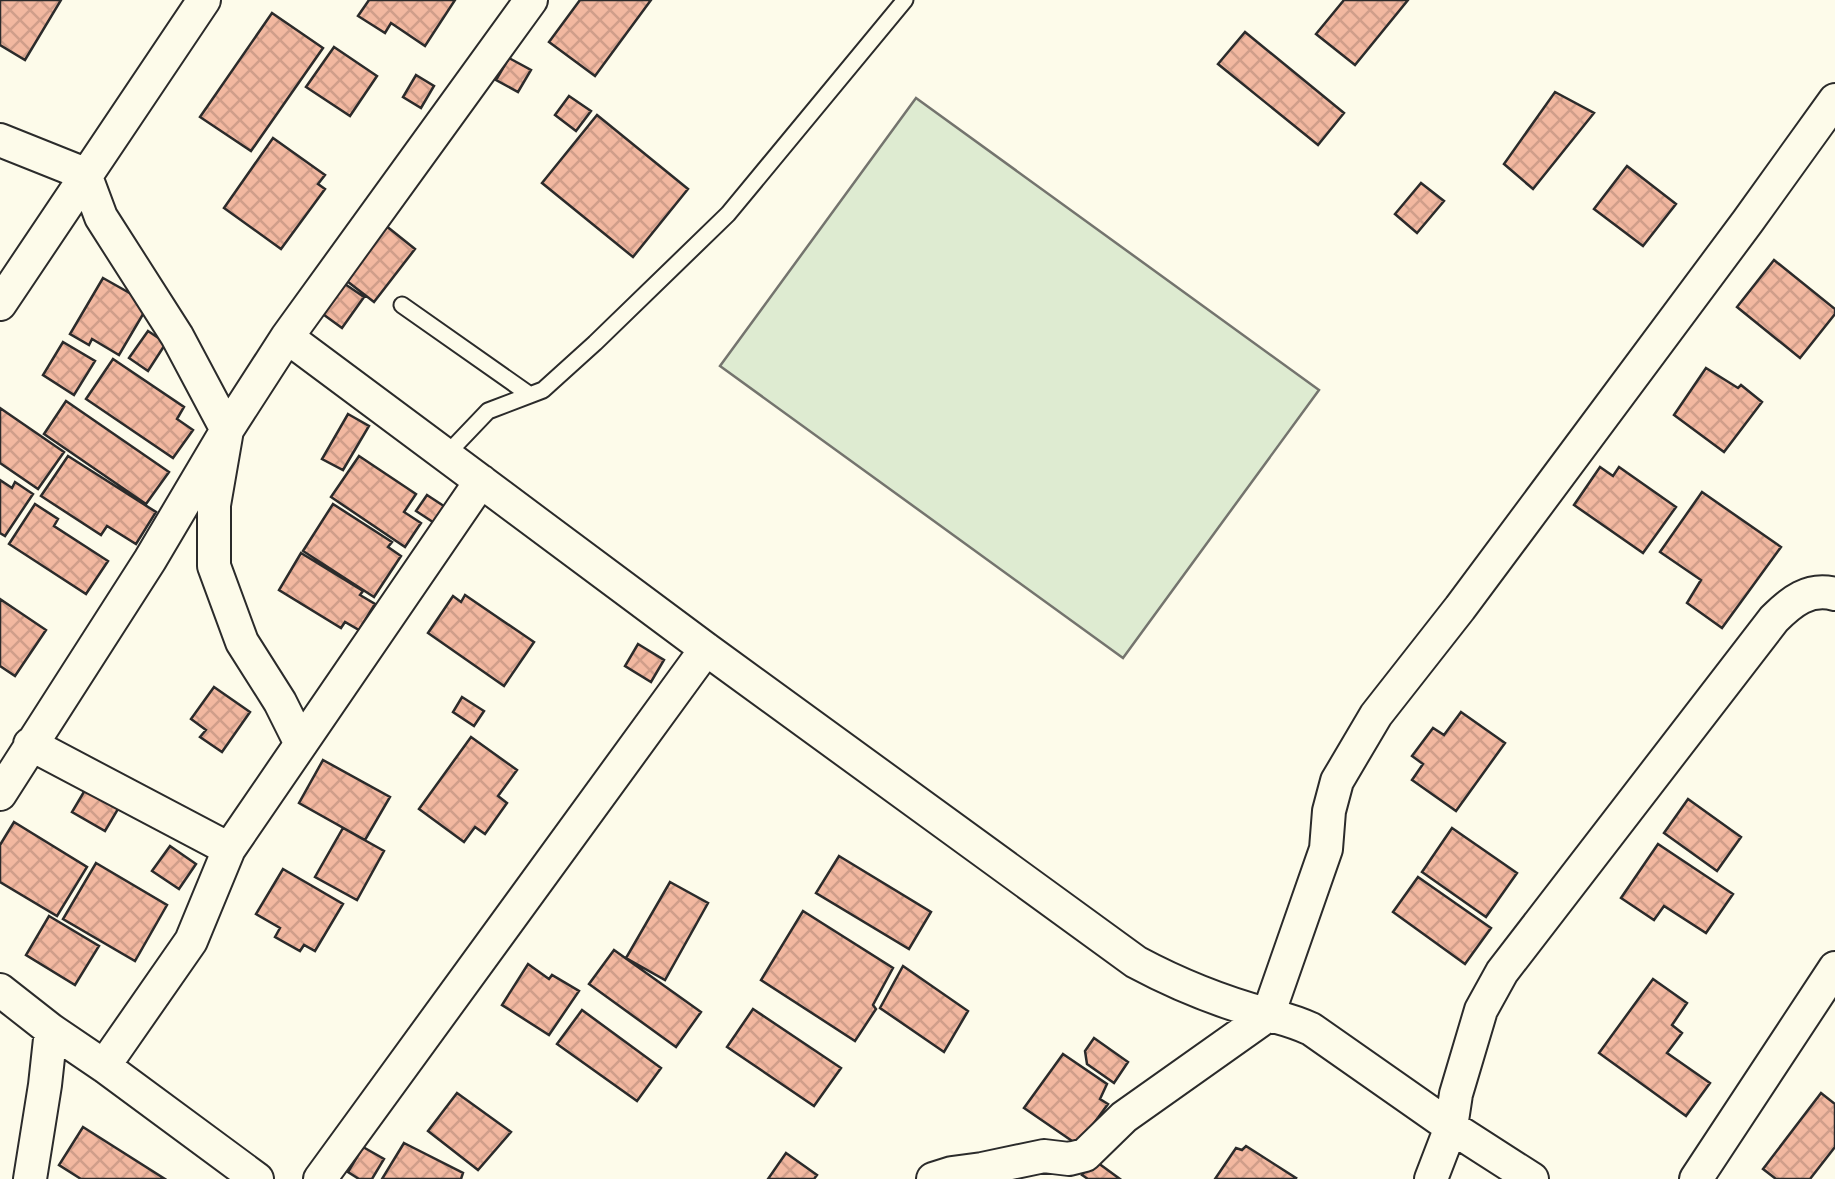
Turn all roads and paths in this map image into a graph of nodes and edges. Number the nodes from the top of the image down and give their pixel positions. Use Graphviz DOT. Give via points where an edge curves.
graph roads {
  1 [pos="204,0"];
  2 [pos="531,0"];
  3 [pos="905,0"];
  4 [pos="1835,100"];
  5 [pos="0,140"];
  6 [pos="86,174"];
  7 [pos="0,304"];
  8 [pos="402,305"];
  9 [pos="286,337"];
  10 [pos="530,395"];
  11 [pos="226,430"];
  12 [pos="446,455"];
  13 [pos="481,481"];
  14 [pos="1835,594"];
  15 [pos="706,649"];
  16 [pos="30,744"];
  17 [pos="301,744"];
  18 [pos="0,794"];
  19 [pos="229,849"];
  20 [pos="1835,968"];
  21 [pos="0,990"];
  22 [pos="1268,1015"];
  23 [pos="51,1030"];
  24 [pos="104,1066"];
  25 [pos="1450,1127"];
  26 [pos="30,1179"];
  27 [pos="257,1179"];
  28 [pos="320,1179"];
  29 [pos="933,1179"];
  30 [pos="1431,1179"];
  31 [pos="1532,1179"];
  32 [pos="1696,1179"];
  1 -- 6 [label="street"];
  2 -- 9 [label="street"];
  3 -- 10 [label="lane" via="728,214 595,343"];
  4 -- 22 [label="street" via="1376,715 1337,781 1326,849"];
  5 -- 6 [label="street"];
  6 -- 7 [label="street"];
  6 -- 11 [label="street" via="101,217 177,336"];
  8 -- 10 [label="lane"];
  9 -- 11 [label="street"];
  9 -- 12 [label="street"];
  10 -- 12 [label="lane" via="488,412"];
  11 -- 16 [label="street"];
  11 -- 17 [label="street" via="214,505 214,566 242,642"];
  12 -- 13 [label="street"];
  13 -- 15 [label="street"];
  13 -- 17 [label="street"];
  14 -- 25 [label="street" via="1796,597 1774,619 1502,972 1481,1010"];
  15 -- 22 [label="street" via="1136,962"];
  15 -- 28 [label="street"];
  16 -- 18 [label="street"];
  16 -- 19 [label="street"];
  17 -- 19 [label="street"];
  19 -- 24 [label="street" via="192,941"];
  20 -- 32 [label="street"];
  21 -- 23 [label="street"];
  22 -- 25 [label="street" via="1311,1029"];
  22 -- 29 [label="street" via="1124,1117 1085,1155 1044,1156"];
  23 -- 24 [label="street"];
  23 -- 26 [label="street"];
  24 -- 27 [label="street"];
  25 -- 30 [label="street"];
  25 -- 31 [label="street"];
}
